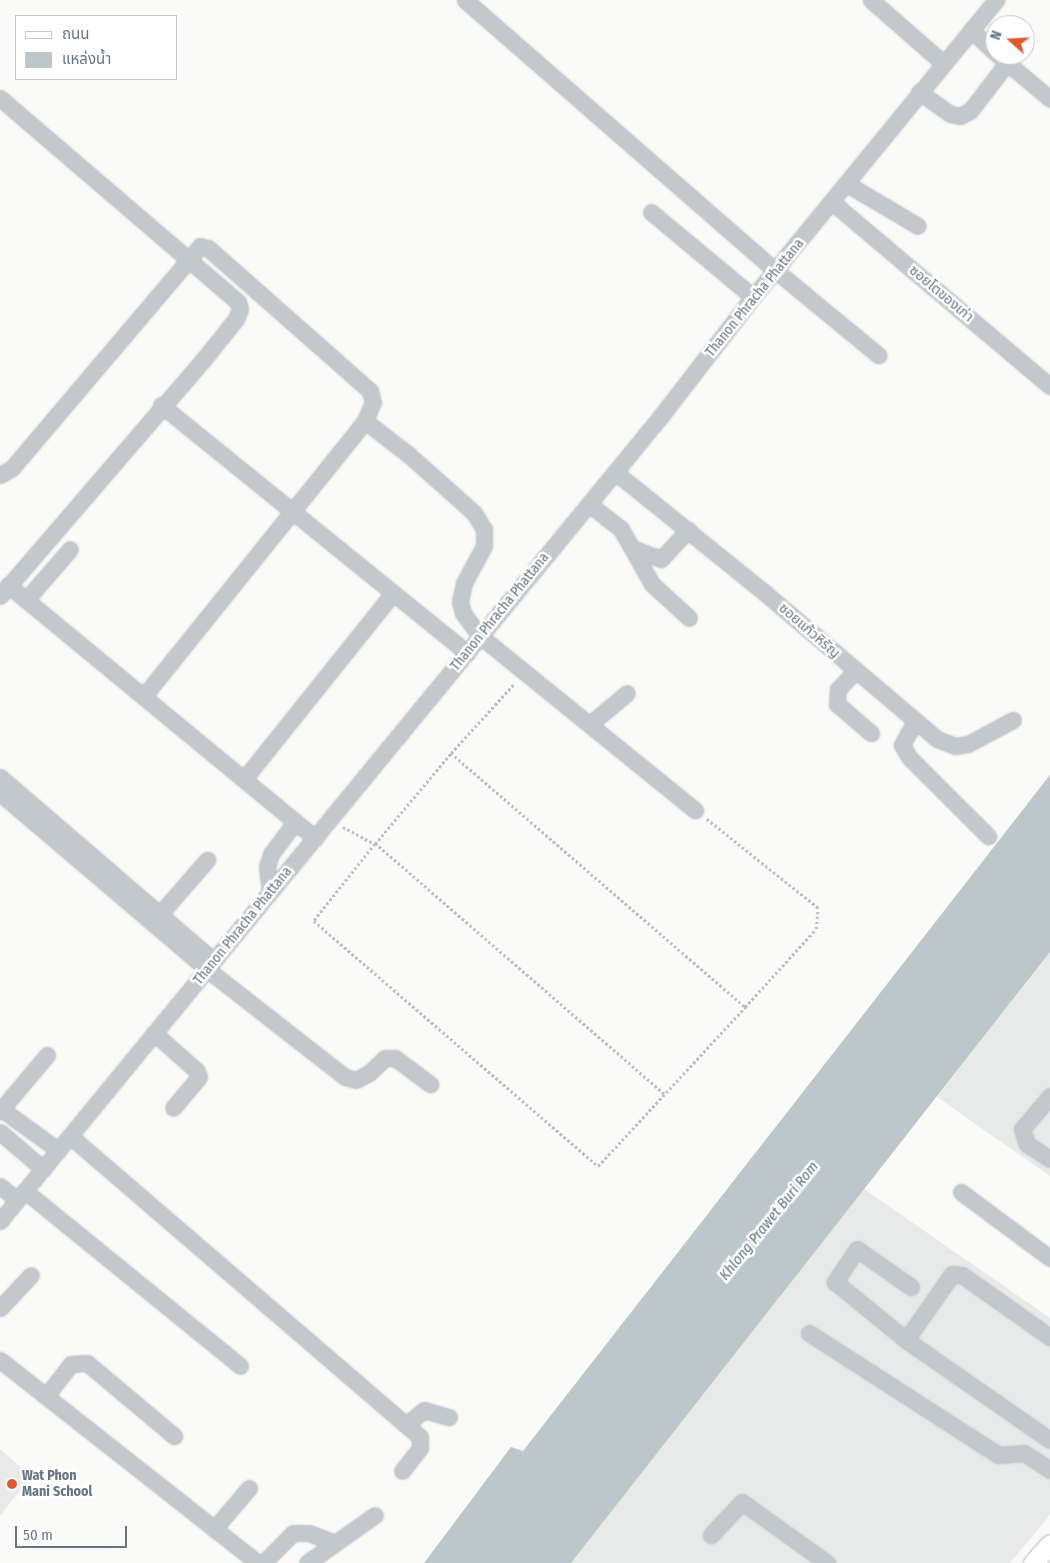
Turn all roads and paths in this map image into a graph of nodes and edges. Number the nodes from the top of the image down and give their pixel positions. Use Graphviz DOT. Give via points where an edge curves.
graph roads {
  1 [pos="465,0"];
  2 [pos="871,0"];
  3 [pos="996,0"];
  4 [pos="971,30"];
  5 [pos="985,43"];
  6 [pos="943,63"];
  7 [pos="999,65"];
  8 [pos="1010,65"];
  9 [pos="919,92"];
  10 [pos="0,98"];
  11 [pos="1050,99"];
  12 [pos="847,184"];
  13 [pos="832,202"];
  14 [pos="651,212"];
  15 [pos="918,226"];
  16 [pos="187,258"];
  17 [pos="775,270"];
  18 [pos="753,297"];
  19 [pos="878,355"];
  20 [pos="1050,386"];
  21 [pos="161,405"];
  22 [pos="365,421"];
  23 [pos="615,472"];
  24 [pos="0,475"];
  25 [pos="589,504"];
  26 [pos="293,512"];
  27 [pos="688,530"];
  28 [pos="632,548"];
  29 [pos="70,549"];
  30 [pos="4,591"];
  31 [pos="393,593"];
  32 [pos="26,600"];
  33 [pos="689,618"];
  34 [pos="480,636"];
  35 [pos="467,653"];
  36 [pos="855,671"];
  37 [pos="527,672"];
  38 [pos="627,693"];
  39 [pos="144,696"];
  40 [pos="1013,720"];
  41 [pos="914,723"];
  42 [pos="590,724"];
  43 [pos="871,733"];
  44 [pos="451,753"];
  45 [pos="0,777"];
  46 [pos="244,779"];
  47 [pos="0,793"];
  48 [pos="695,810"];
  49 [pos="330,820"];
  50 [pos="295,822"];
  51 [pos="988,836"];
  52 [pos="315,838"];
  53 [pos="375,844"];
  54 [pos="207,860"];
  55 [pos="270,892"];
  56 [pos="160,914"];
  57 [pos="211,965"];
  58 [pos="745,1007"];
  59 [pos="154,1033"];
  60 [pos="47,1055"];
  61 [pos="430,1084"];
  62 [pos="664,1094"];
  63 [pos="1050,1096"];
  64 [pos="173,1108"];
  65 [pos="0,1109"];
  66 [pos="0,1132"];
  67 [pos="70,1136"];
  68 [pos="58,1150"];
  69 [pos="1050,1159"];
  70 [pos="43,1169"];
  71 [pos="0,1186"];
  72 [pos="961,1192"];
  73 [pos="21,1196"];
  74 [pos="0,1221"];
  75 [pos="1050,1258"];
  76 [pos="31,1276"];
  77 [pos="911,1287"];
  78 [pos="0,1308"];
  79 [pos="810,1333"];
  80 [pos="1050,1337"];
  81 [pos="906,1340"];
  82 [pos="0,1360"];
  83 [pos="240,1366"];
  84 [pos="46,1396"];
  85 [pos="449,1417"];
  86 [pos="406,1426"];
  87 [pos="1048,1434"];
  88 [pos="174,1436"];
  89 [pos="1050,1470"];
  90 [pos="402,1471"];
  91 [pos="249,1488"];
  92 [pos="375,1514"];
  93 [pos="214,1529"];
  94 [pos="711,1535"];
  95 [pos="335,1543"];
  96 [pos="1050,1544"];
  97 [pos="258,1563"];
  98 [pos="263,1563"];
  99 [pos="307,1563"];
  100 [pos="827,1563"];
  101 [pos="1033,1563"];
  1 -- 17 [label="street"];
  2 -- 6 [label="street"];
  3 -- 4 [label="street, Thanon Phracha Phattana"];
  4 -- 5 [label="street"];
  4 -- 6 [label="street, Thanon Phracha Phattana"];
  6 -- 9 [label="street, Thanon Phracha Phattana"];
  7 -- 9 [label="street" via="970,110 960,116 951,114"];
  8 -- 11 [label="street"];
  9 -- 12 [label="street, Thanon Phracha Phattana"];
  10 -- 16 [label="street"];
  12 -- 13 [label="street, Thanon Phracha Phattana"];
  12 -- 15 [label="street"];
  13 -- 17 [label="street, Thanon Phracha Phattana"];
  13 -- 20 [label="street, ซอยโตของเก่า"];
  14 -- 18 [label="street"];
  16 -- 21 [label="street" via="238,302 240,312"];
  16 -- 22 [label="street" via="200,246 208,248 370,391 373,402"];
  16 -- 24 [label="street" via="12,468"];
  17 -- 18 [label="street, Thanon Phracha Phattana"];
  17 -- 19 [label="street"];
  18 -- 23 [label="street, Thanon Phracha Phattana"];
  21 -- 26 [label="street"];
  21 -- 30 [label="street"];
  22 -- 26 [label="street"];
  22 -- 34 [label="street" via="468,508 484,529 484,546 464,583 460,602 463,613"];
  23 -- 25 [label="street, Thanon Phracha Phattana"];
  23 -- 27 [label="street, ซอยแก้วหิรัญ"];
  25 -- 28 [label="street" via="621,529"];
  25 -- 34 [label="street, Thanon Phracha Phattana"];
  26 -- 31 [label="street"];
  26 -- 39 [label="street"];
  27 -- 28 [label="street" via="661,559"];
  27 -- 36 [label="street, ซอยแก้วหิรัญ"];
  28 -- 33 [label="street" via="652,584"];
  29 -- 32 [label="street"];
  30 -- 32 [label="street"];
  31 -- 35 [label="street"];
  31 -- 46 [label="street"];
  32 -- 39 [label="street"];
  34 -- 35 [label="street, Thanon Phracha Phattana"];
  34 -- 37 [label="street"];
  35 -- 49 [label="street, Thanon Phracha Phattana"];
  36 -- 41 [label="street, ซอยแก้วหิรัญ"];
  36 -- 43 [label="street" via="838,689 837,704"];
  37 -- 42 [label="street"];
  37 -- 44 [label="path"];
  38 -- 42 [label="street"];
  39 -- 46 [label="street"];
  40 -- 41 [label="street, ซอยแก้วหิรัญ" via="978,741 955,746 937,740"];
  41 -- 51 [label="street" via="902,745"];
  42 -- 48 [label="street"];
  44 -- 53 [label="path"];
  44 -- 58 [label="path"];
  45 -- 56 [label="street"];
  46 -- 50 [label="street"];
  47 -- 57 [label="street"];
  48 -- 58 [label="path" via="818,908 816,929"];
  49 -- 52 [label="street, Thanon Phracha Phattana"];
  49 -- 53 [label="path"];
  50 -- 52 [label="street"];
  50 -- 55 [label="street" via="271,854 267,867"];
  52 -- 55 [label="street, Thanon Phracha Phattana"];
  53 -- 62 [label="path"];
  53 -- 62 [label="path" via="314,920 328,934 598,1166"];
  54 -- 56 [label="street"];
  55 -- 57 [label="street, Thanon Phracha Phattana"];
  56 -- 57 [label="street"];
  57 -- 59 [label="street, Thanon Phracha Phattana"];
  57 -- 61 [label="street" via="345,1077 356,1080 385,1058 395,1058"];
  58 -- 62 [label="path"];
  59 -- 64 [label="street" via="199,1076"];
  59 -- 67 [label="street, Thanon Phracha Phattana"];
  60 -- 65 [label="street"];
  63 -- 69 [label="street" via="1022,1129 1027,1144"];
  65 -- 68 [label="street"];
  66 -- 70 [label="street"];
  67 -- 68 [label="street, Thanon Phracha Phattana"];
  67 -- 86 [label="street"];
  68 -- 70 [label="street, Thanon Phracha Phattana"];
  70 -- 73 [label="street, Thanon Phracha Phattana"];
  71 -- 73 [label="street"];
  72 -- 75 [label="street"];
  73 -- 74 [label="street, Thanon Phracha Phattana"];
  73 -- 83 [label="street"];
  76 -- 78 [label="street"];
  77 -- 81 [label="street" via="857,1249 835,1282"];
  79 -- 89 [label="street" via="998,1455 1024,1453"];
  80 -- 81 [label="street" via="962,1275 952,1274"];
  81 -- 87 [label="street"];
  82 -- 84 [label="street"];
  84 -- 88 [label="street" via="72,1364 87,1363"];
  84 -- 93 [label="street"];
  85 -- 86 [label="street" via="424,1410"];
  86 -- 90 [label="street" via="422,1442"];
  91 -- 93 [label="street"];
  92 -- 95 [label="street"];
  93 -- 97 [label="street"];
  94 -- 100 [label="street" via="742,1502"];
  95 -- 98 [label="street" via="309,1533 293,1533"];
  95 -- 99 [label="street"];
  96 -- 101 [label="main road"];
}
